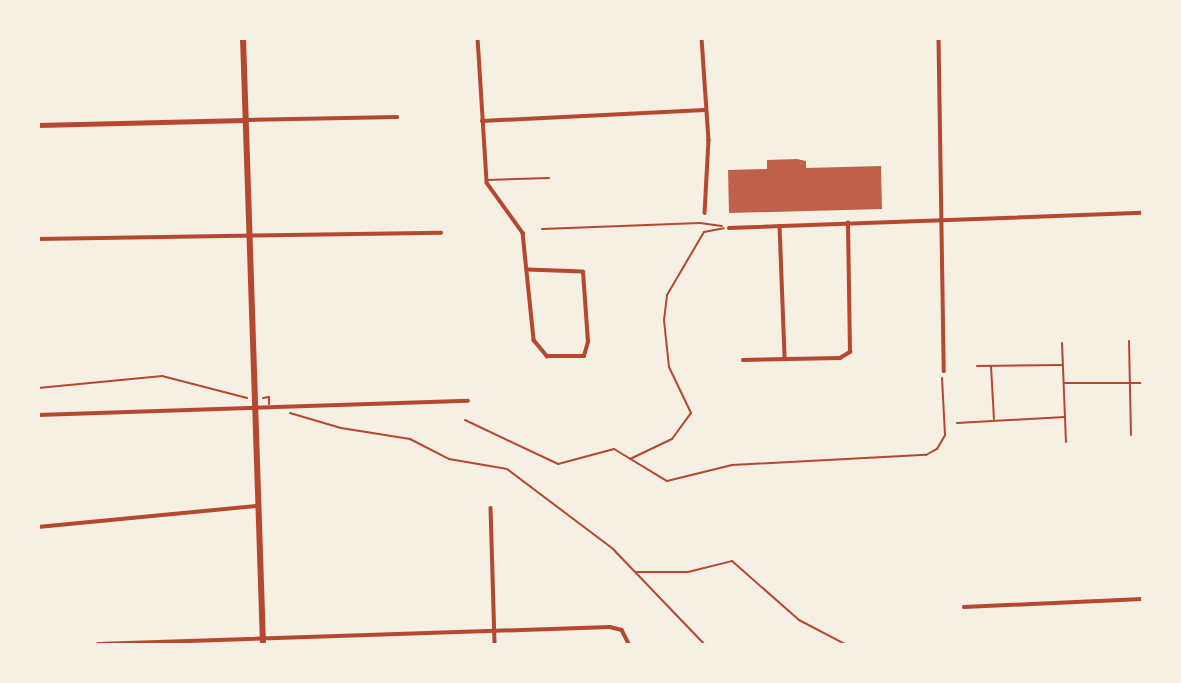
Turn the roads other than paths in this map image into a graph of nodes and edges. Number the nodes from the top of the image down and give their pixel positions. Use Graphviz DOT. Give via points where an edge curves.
graph roads {
  1 [pos="243,38"];
  2 [pos="478,38"];
  3 [pos="702,38"];
  4 [pos="939,38"];
  5 [pos="705,110"];
  6 [pos="397,117"];
  7 [pos="245,120"];
  8 [pos="482,121"];
  9 [pos="38,125"];
  10 [pos="549,178"];
  11 [pos="486,180"];
  12 [pos="705,213"];
  13 [pos="1143,213"];
  14 [pos="941,221"];
  15 [pos="848,223"];
  16 [pos="780,226"];
  17 [pos="729,228"];
  18 [pos="441,233"];
  19 [pos="247,234"];
  20 [pos="38,239"];
  21 [pos="528,270"];
  22 [pos="1129,341"];
  23 [pos="1062,343"];
  24 [pos="785,359"];
  25 [pos="743,360"];
  26 [pos="1063,365"];
  27 [pos="977,366"];
  28 [pos="991,366"];
  29 [pos="944,371"];
  30 [pos="1064,383"];
  31 [pos="1130,383"];
  32 [pos="1143,383"];
  33 [pos="468,401"];
  34 [pos="253,408"];
  35 [pos="38,415"];
  36 [pos="1065,417"];
  37 [pos="994,421"];
  38 [pos="957,423"];
  39 [pos="1131,436"];
  40 [pos="1066,442"];
  41 [pos="257,506"];
  42 [pos="491,508"];
  43 [pos="38,527"];
  44 [pos="1143,599"];
  45 [pos="964,607"];
  46 [pos="495,631"];
  47 [pos="263,642"];
  48 [pos="98,645"];
  49 [pos="495,645"];
  50 [pos="629,645"];
  1 -- 7 [label="main road"];
  2 -- 8 [label="street"];
  3 -- 5 [label="street"];
  4 -- 14 [label="street"];
  5 -- 8 [label="street"];
  5 -- 12 [label="street" via="709,140"];
  6 -- 7 [label="street"];
  7 -- 9 [label="street"];
  7 -- 19 [label="main road"];
  8 -- 11 [label="street"];
  10 -- 11 [label="lane"];
  11 -- 21 [label="street" via="523,233"];
  13 -- 14 [label="street"];
  14 -- 15 [label="street"];
  14 -- 29 [label="street"];
  15 -- 16 [label="street"];
  15 -- 24 [label="street" via="852,347 847,355"];
  16 -- 17 [label="street"];
  16 -- 24 [label="street"];
  18 -- 19 [label="street"];
  19 -- 20 [label="street"];
  19 -- 34 [label="main road"];
  21 -- 21 [label="street" via="583,272 588,352 581,358 554,358 536,347"];
  22 -- 31 [label="lane"];
  23 -- 26 [label="lane"];
  24 -- 25 [label="street"];
  26 -- 28 [label="lane"];
  26 -- 30 [label="lane"];
  27 -- 28 [label="lane"];
  28 -- 37 [label="lane"];
  30 -- 31 [label="lane"];
  30 -- 36 [label="lane"];
  31 -- 32 [label="lane"];
  31 -- 39 [label="lane"];
  33 -- 34 [label="street"];
  34 -- 35 [label="street"];
  34 -- 41 [label="main road"];
  36 -- 37 [label="lane"];
  36 -- 40 [label="lane"];
  37 -- 38 [label="lane"];
  41 -- 43 [label="street"];
  41 -- 47 [label="main road"];
  42 -- 46 [label="street"];
  44 -- 45 [label="street"];
  46 -- 47 [label="street"];
  46 -- 49 [label="street"];
  46 -- 50 [label="street" via="622,630"];
  47 -- 48 [label="street"];
}
